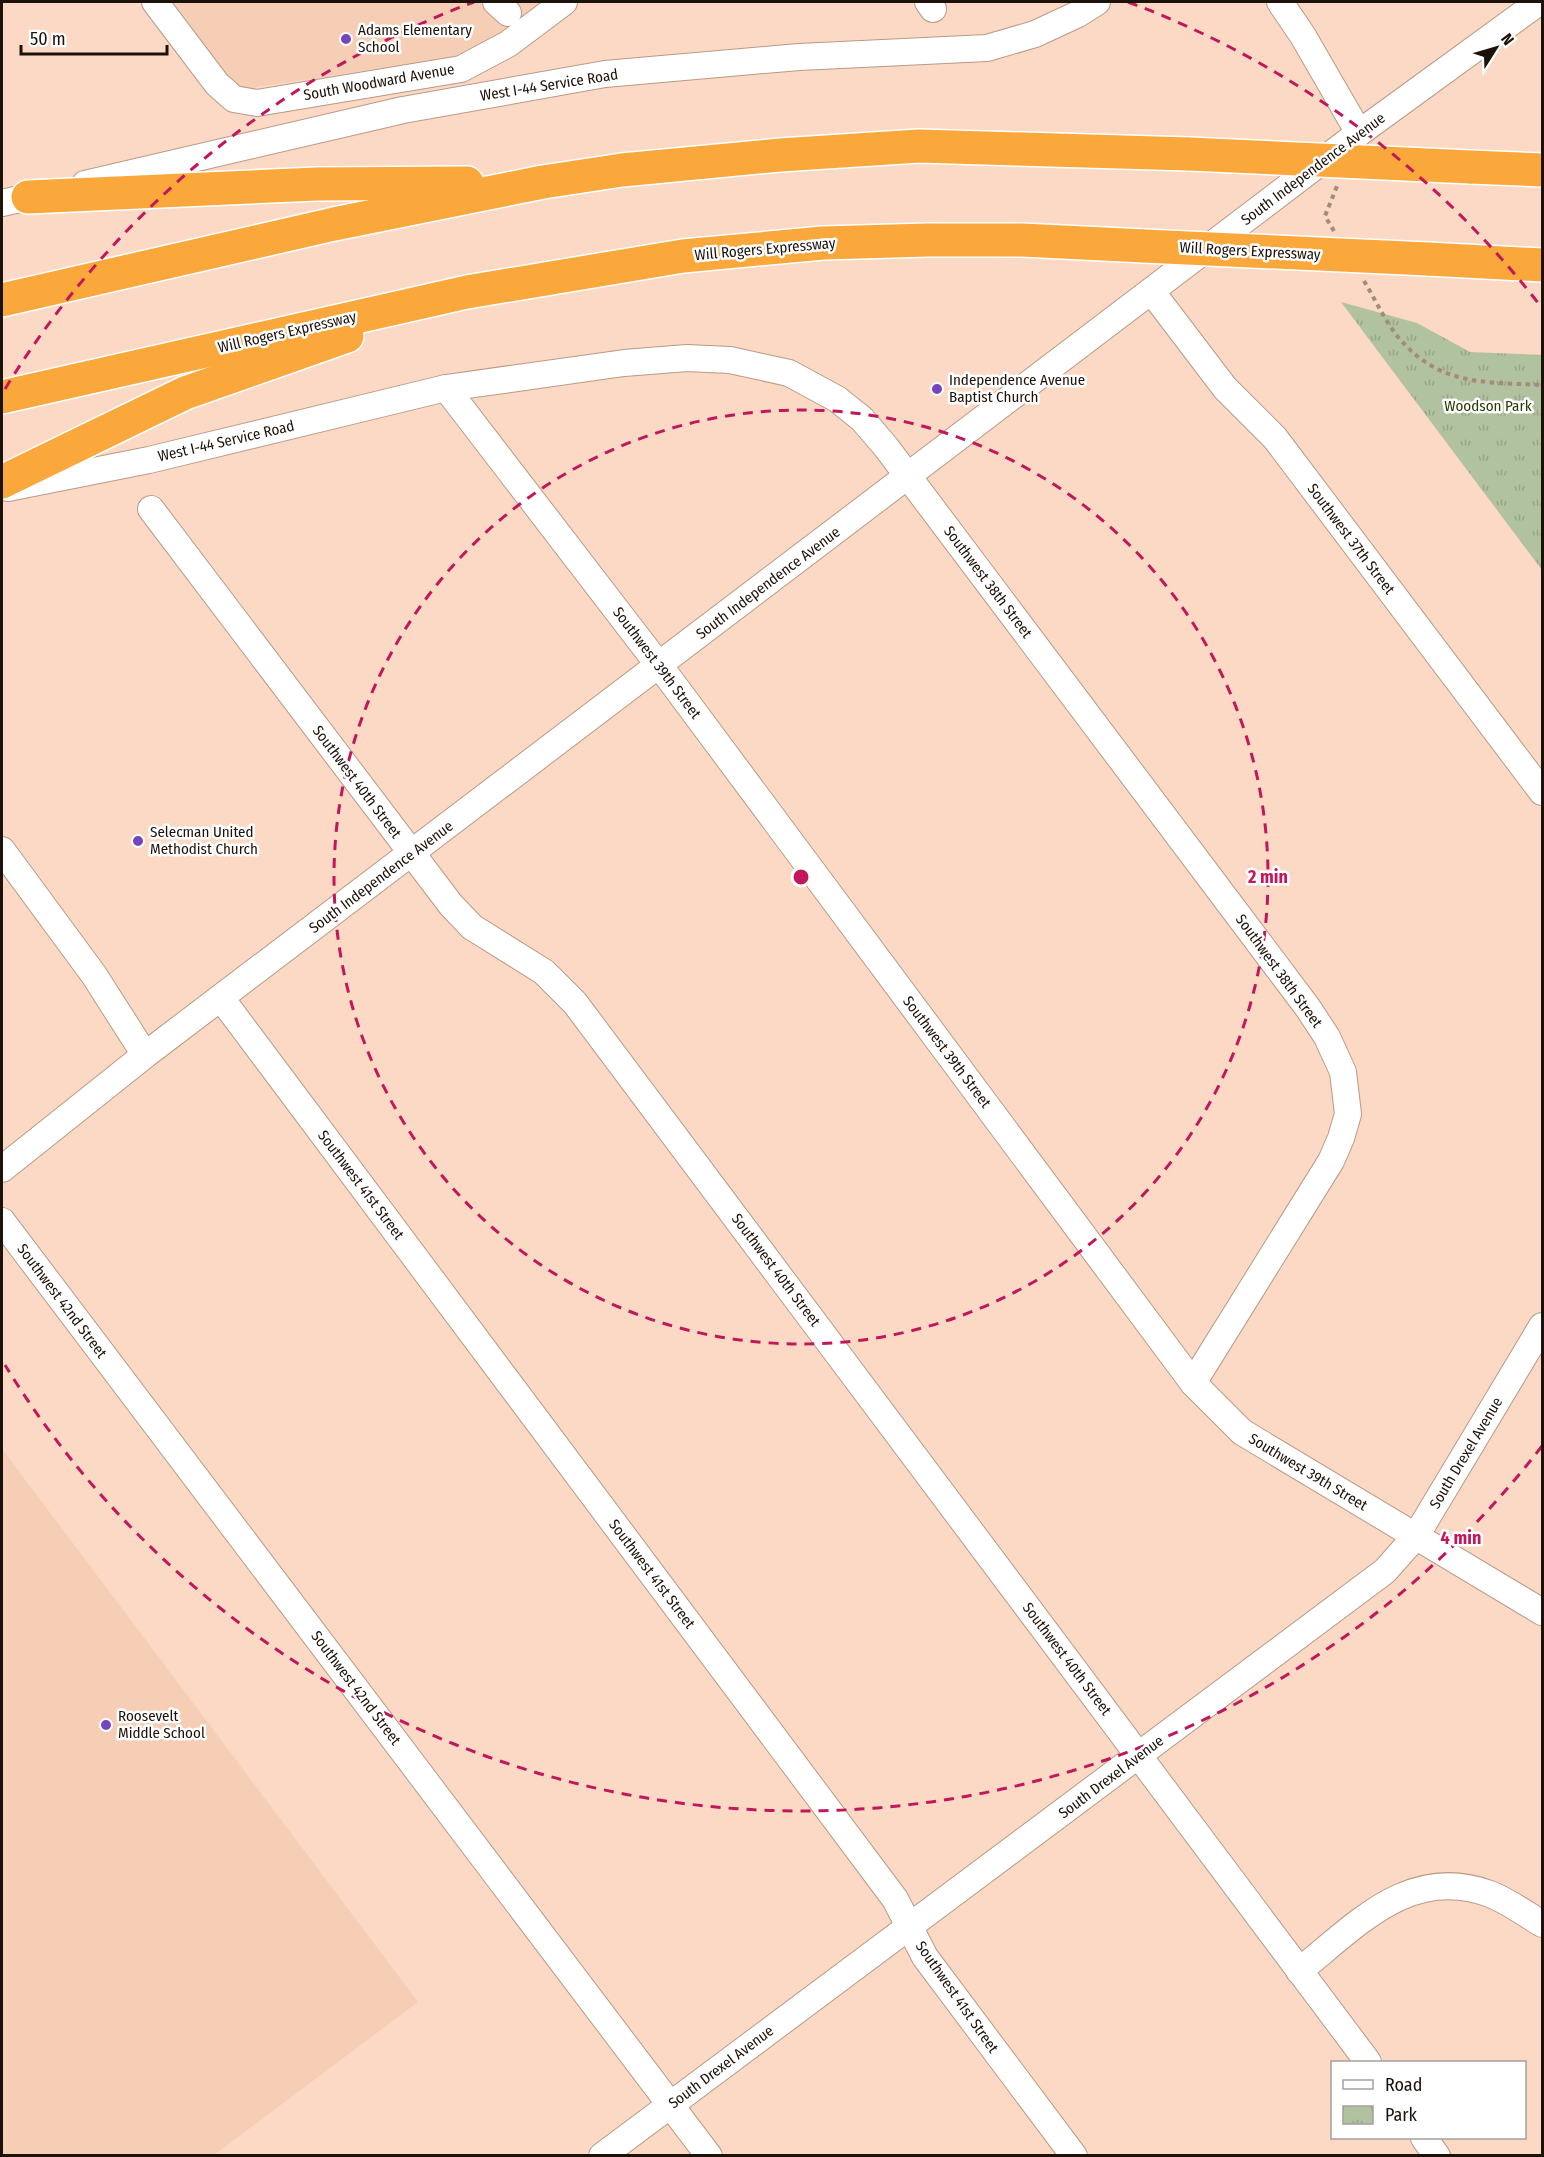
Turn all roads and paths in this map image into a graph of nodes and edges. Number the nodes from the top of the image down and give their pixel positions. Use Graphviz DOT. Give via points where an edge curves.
graph roads {
  1 [pos="155,2"];
  2 [pos="564,2"];
  3 [pos="1097,2"];
  4 [pos="1280,2"];
  5 [pos="1539,2"];
  6 [pos="1359,133"];
  7 [pos="1542,170"];
  8 [pos="543,182"];
  9 [pos="1338,185"];
  10 [pos="14,200"];
  11 [pos="1337,236"];
  12 [pos="1542,265"];
  13 [pos="1362,276"];
  14 [pos="467,291"];
  15 [pos="1152,292"];
  16 [pos="2,300"];
  17 [pos="1542,385"];
  18 [pos="446,388"];
  19 [pos="2,397"];
  20 [pos="909,477"];
  21 [pos="2,482"];
  22 [pos="2,489"];
  23 [pos="151,509"];
  24 [pos="659,665"];
  25 [pos="1542,792"];
  26 [pos="2,850"];
  27 [pos="411,854"];
  28 [pos="221,998"];
  29 [pos="145,1056"];
  30 [pos="2,1169"];
  31 [pos="2,1221"];
  32 [pos="1542,1326"];
  33 [pos="1193,1383"];
  34 [pos="1416,1536"];
  35 [pos="1542,1612"];
  36 [pos="1140,1756"];
  37 [pos="1542,1924"];
  38 [pos="910,1927"];
  39 [pos="1299,1971"];
  40 [pos="1367,2061"];
  41 [pos="671,2104"];
  42 [pos="1425,2139"];
  43 [pos="602,2156"];
  44 [pos="709,2156"];
  45 [pos="1074,2156"];
  46 [pos="1437,2156"];
  1 -- 2 [label="street, South Woodward Avenue" via="217,84 234,99 257,103 461,69 508,44"];
  3 -- 10 [label="street, West I-44 Service Road" via="1035,34 987,48 799,57 605,74 402,110"];
  4 -- 6 [label="street"];
  5 -- 6 [label="street, South Independence Avenue"];
  6 -- 15 [label="street, South Independence Avenue"];
  7 -- 8 [label="highway, bridge" via="919,146 703,161"];
  8 -- 10 [label="highway" via="317,184"];
  8 -- 16 [label="highway" via="333,224"];
  9 -- 11 [label="path" via="1325,216"];
  12 -- 14 [label="highway, Will Rogers Expressway, bridge" via="1022,240 823,243 683,256"];
  13 -- 17 [label="path" via="1398,337 1433,369 1475,382"];
  14 -- 19 [label="highway, Will Rogers Expressway"];
  14 -- 21 [label="highway" via="185,393"];
  15 -- 20 [label="street, South Independence Avenue"];
  15 -- 25 [label="street, Southwest 37th Street" via="1225,388 1275,438"];
  18 -- 20 [label="street, West I-44 Service Road" via="687,358 766,366 789,373 837,399 862,419"];
  18 -- 22 [label="street, West I-44 Service Road" via="149,460"];
  18 -- 24 [label="street, Southwest 39th Street"];
  20 -- 24 [label="street, South Independence Avenue"];
  20 -- 33 [label="street, Southwest 38th Street" via="1308,1008 1327,1037 1342,1072 1348,1114 1332,1161"];
  23 -- 27 [label="street, Southwest 40th Street"];
  24 -- 27 [label="street, South Independence Avenue"];
  24 -- 33 [label="street, Southwest 39th Street"];
  26 -- 29 [label="street" via="94,975"];
  27 -- 28 [label="street, South Independence Avenue"];
  27 -- 36 [label="street, Southwest 40th Street" via="472,927 544,972 575,1003"];
  28 -- 29 [label="street, South Independence Avenue"];
  28 -- 38 [label="street, Southwest 41st Street" via="895,1899"];
  29 -- 30 [label="street, South Independence Avenue"];
  31 -- 41 [label="street, Southwest 42nd Street"];
  32 -- 34 [label="street, South Drexel Avenue"];
  33 -- 34 [label="street, Southwest 39th Street" via="1242,1432"];
  34 -- 35 [label="street, Southwest 39th Street"];
  34 -- 36 [label="street, South Drexel Avenue" via="1374,1580"];
  36 -- 38 [label="street, South Drexel Avenue"];
  36 -- 39 [label="street, Southwest 40th Street"];
  37 -- 39 [label="street" via="1490,1894 1434,1886 1413,1891 1381,1908"];
  38 -- 41 [label="street, South Drexel Avenue"];
  38 -- 45 [label="street, Southwest 41st Street" via="925,1957"];
  39 -- 40 [label="street, Southwest 40th Street"];
  41 -- 43 [label="street, South Drexel Avenue"];
  41 -- 44 [label="street, Southwest 42nd Street"];
  42 -- 46 [label="street"];
}
